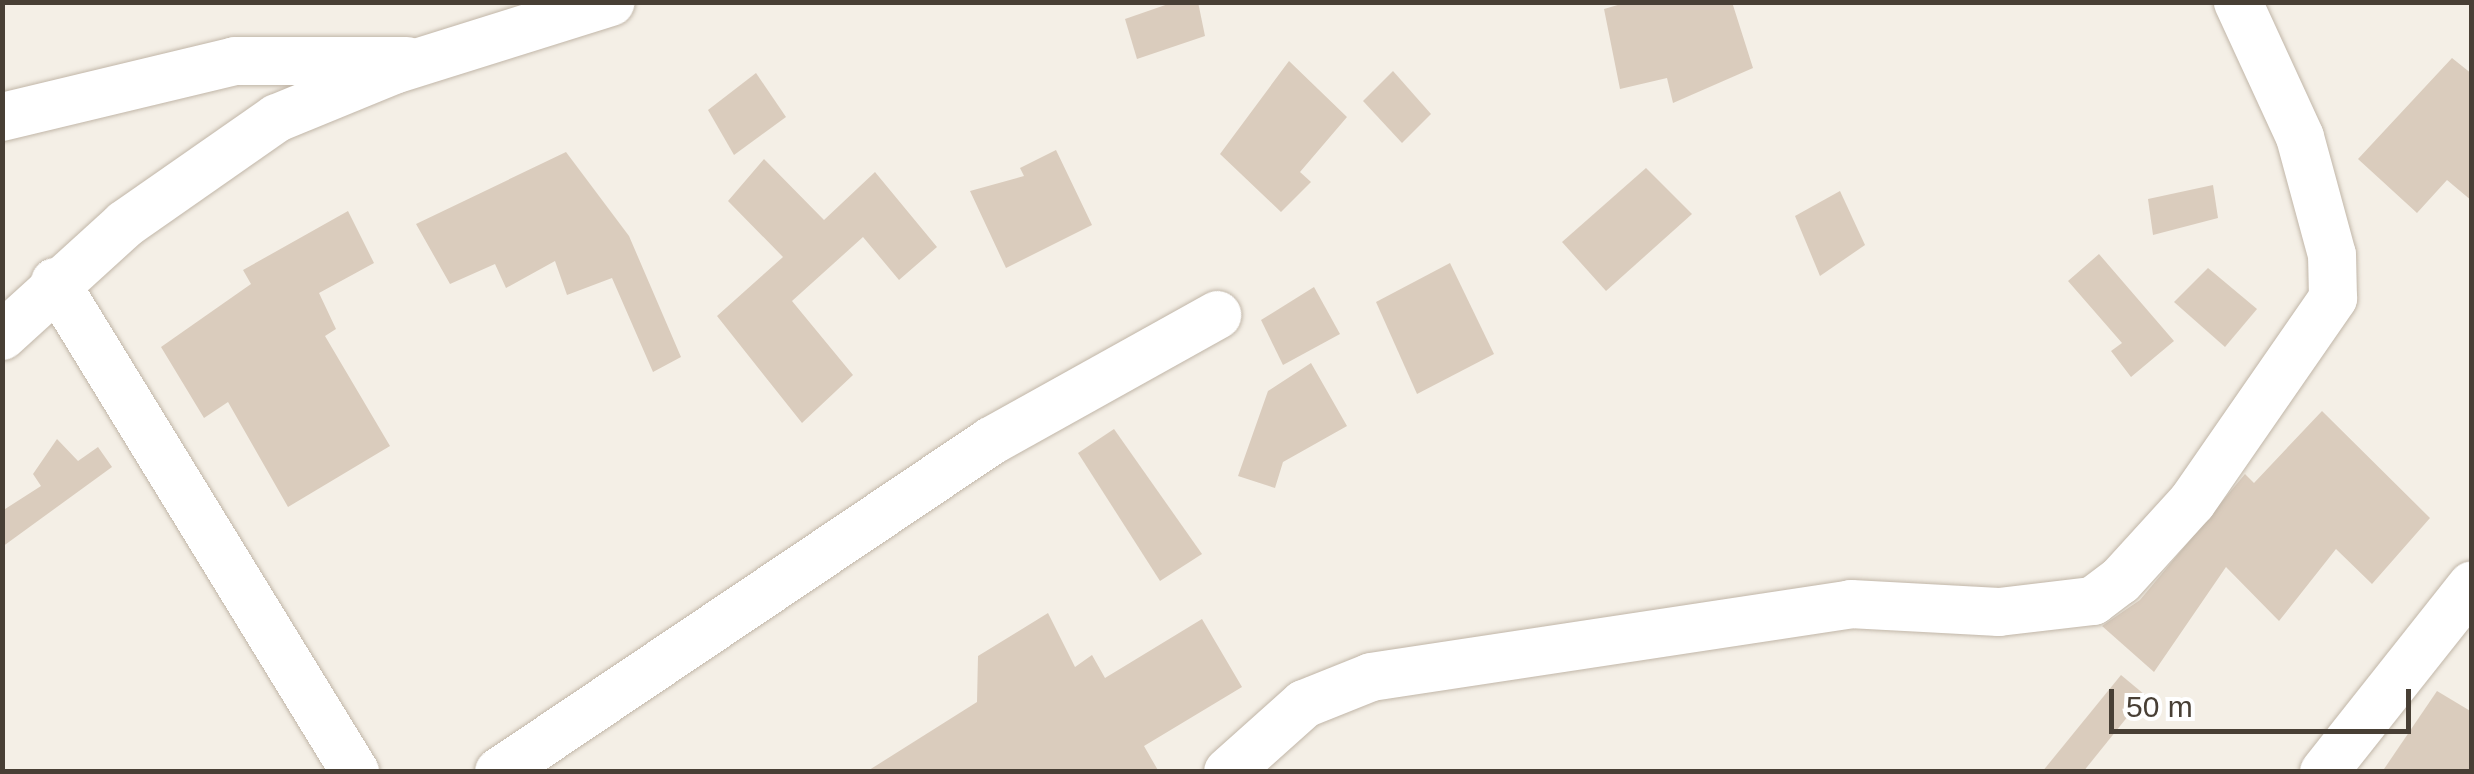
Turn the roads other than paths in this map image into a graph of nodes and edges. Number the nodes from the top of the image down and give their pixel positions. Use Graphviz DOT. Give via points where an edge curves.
graph roads {
  1 [pos="611,2"];
  2 [pos="2238,2"];
  3 [pos="418,62"];
  4 [pos="2,117"];
  5 [pos="55,282"];
  6 [pos="1217,314"];
  7 [pos="3,334"];
  8 [pos="2472,586"];
  9 [pos="354,772"];
  10 [pos="498,772"];
  11 [pos="1228,772"];
  12 [pos="2324,772"];
  1 -- 3 [label="street"];
  2 -- 11 [label="street" via="2300,137 2332,256 2333,298 2192,502 2120,581 2093,601 1999,612 1851,604 1371,677 1304,704"];
  3 -- 4 [label="street" via="323,54 235,61"];
  3 -- 5 [label="street" via="276,118"];
  5 -- 7 [label="street"];
  5 -- 9 [label="street"];
  6 -- 10 [label="street" via="991,442"];
  8 -- 12 [label="street"];
}
